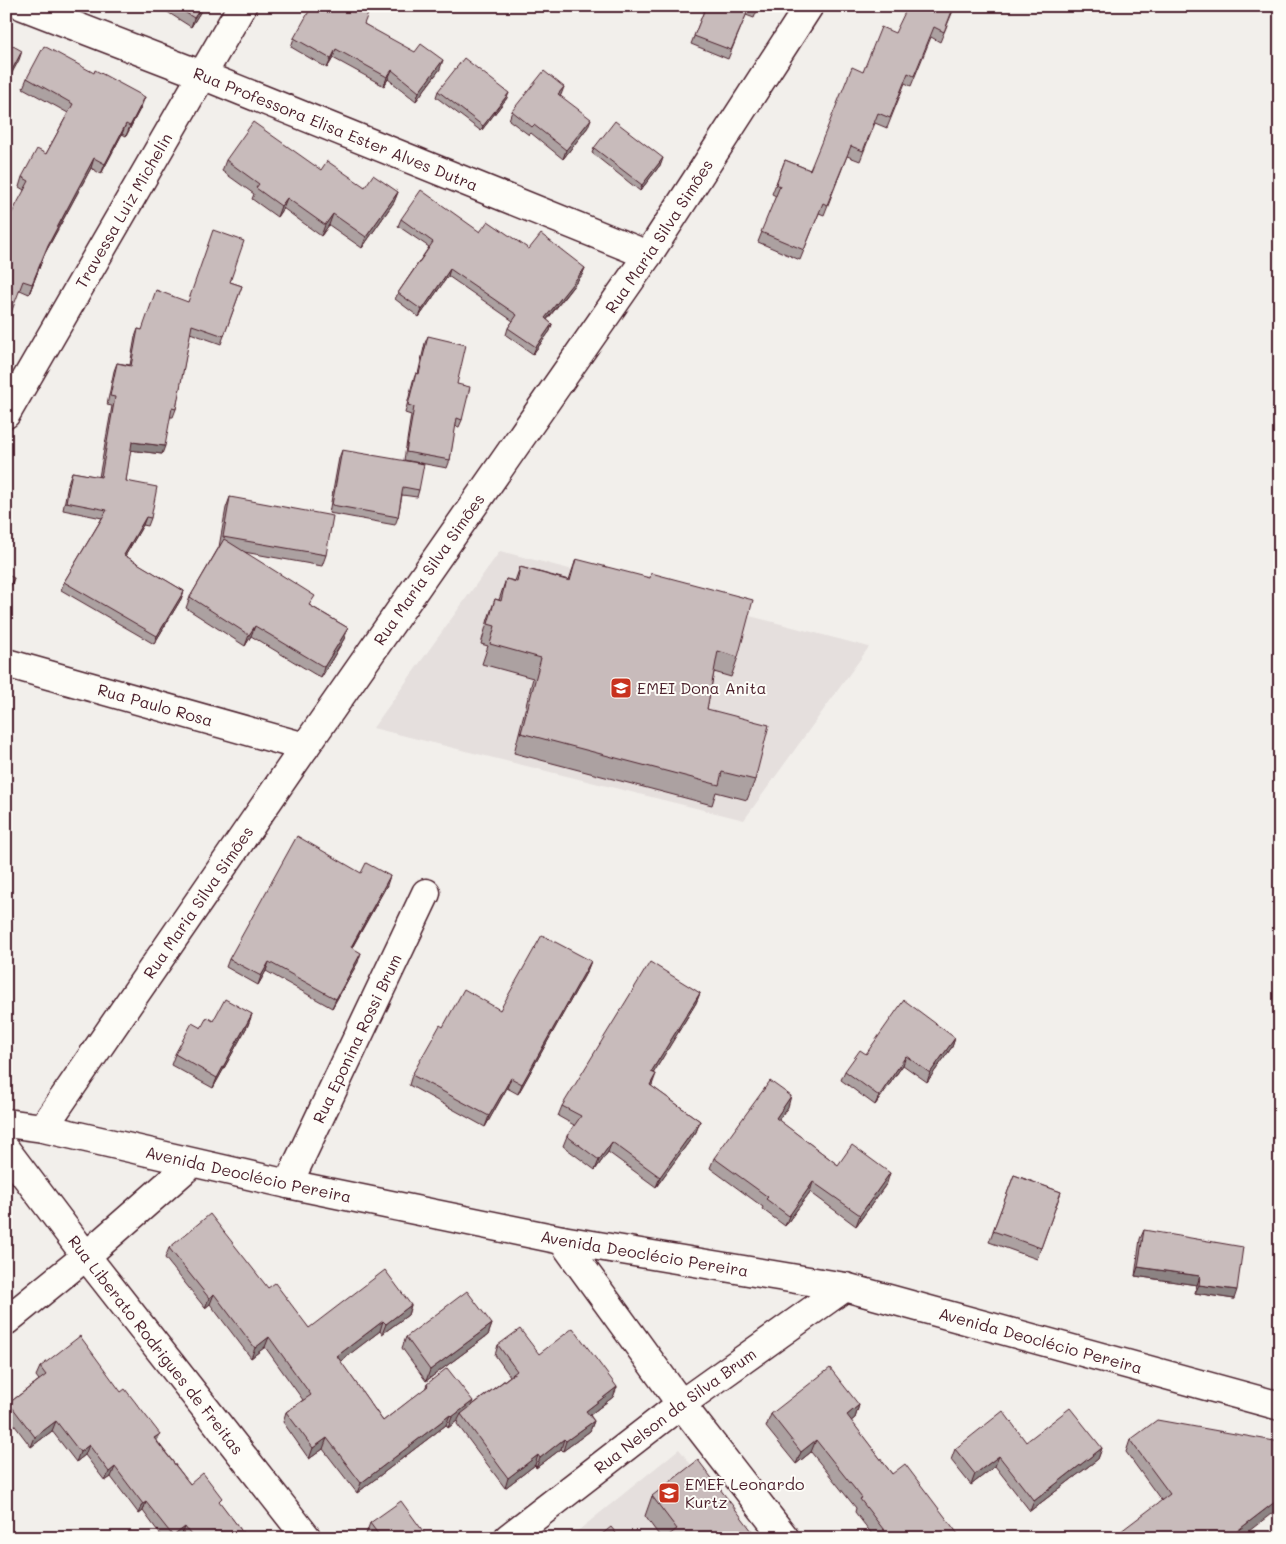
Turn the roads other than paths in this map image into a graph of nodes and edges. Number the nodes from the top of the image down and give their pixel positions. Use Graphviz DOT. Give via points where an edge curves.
graph roads {
  1 [pos="23,6"];
  2 [pos="242,6"];
  3 [pos="809,6"];
  4 [pos="202,75"];
  5 [pos="648,255"];
  6 [pos="6,414"];
  7 [pos="6,663"];
  8 [pos="305,747"];
  9 [pos="426,893"];
  10 [pos="6,1122"];
  11 [pos="42,1128"];
  12 [pos="6,1150"];
  13 [pos="192,1163"];
  14 [pos="288,1184"];
  15 [pos="562,1240"];
  16 [pos="86,1256"];
  17 [pos="845,1287"];
  18 [pos="6,1321"];
  19 [pos="681,1404"];
  20 [pos="1280,1406"];
  21 [pos="307,1538"];
  22 [pos="508,1538"];
  23 [pos="784,1538"];
  1 -- 4 [label="street, Rua Professora Elisa Ester Alves Dutra"];
  2 -- 4 [label="street, Travessa Luiz Michelin"];
  3 -- 5 [label="street, Rua Maria Silva Simões"];
  4 -- 5 [label="street, Rua Professora Elisa Ester Alves Dutra"];
  4 -- 6 [label="street, Travessa Luiz Michelin"];
  5 -- 8 [label="street, Rua Maria Silva Simões"];
  7 -- 8 [label="street, Rua Paulo Rosa"];
  8 -- 11 [label="street, Rua Maria Silva Simões"];
  9 -- 14 [label="street, Rua Eponina Rossi Brum"];
  10 -- 11 [label="street, Avenida Deoclécio Pereira"];
  11 -- 13 [label="street, Avenida Deoclécio Pereira"];
  12 -- 16 [label="street, Rua Liberato Rodrigues de Freitas"];
  13 -- 14 [label="street, Avenida Deoclécio Pereira"];
  13 -- 16 [label="street"];
  14 -- 15 [label="street, Avenida Deoclécio Pereira"];
  15 -- 17 [label="street, Avenida Deoclécio Pereira"];
  15 -- 19 [label="street"];
  16 -- 18 [label="street"];
  16 -- 21 [label="street, Rua Liberato Rodrigues de Freitas"];
  17 -- 19 [label="street, Rua Nelson da Silva Brum"];
  17 -- 20 [label="street, Avenida Deoclécio Pereira"];
  19 -- 22 [label="street, Rua Nelson da Silva Brum"];
  19 -- 23 [label="street"];
}
